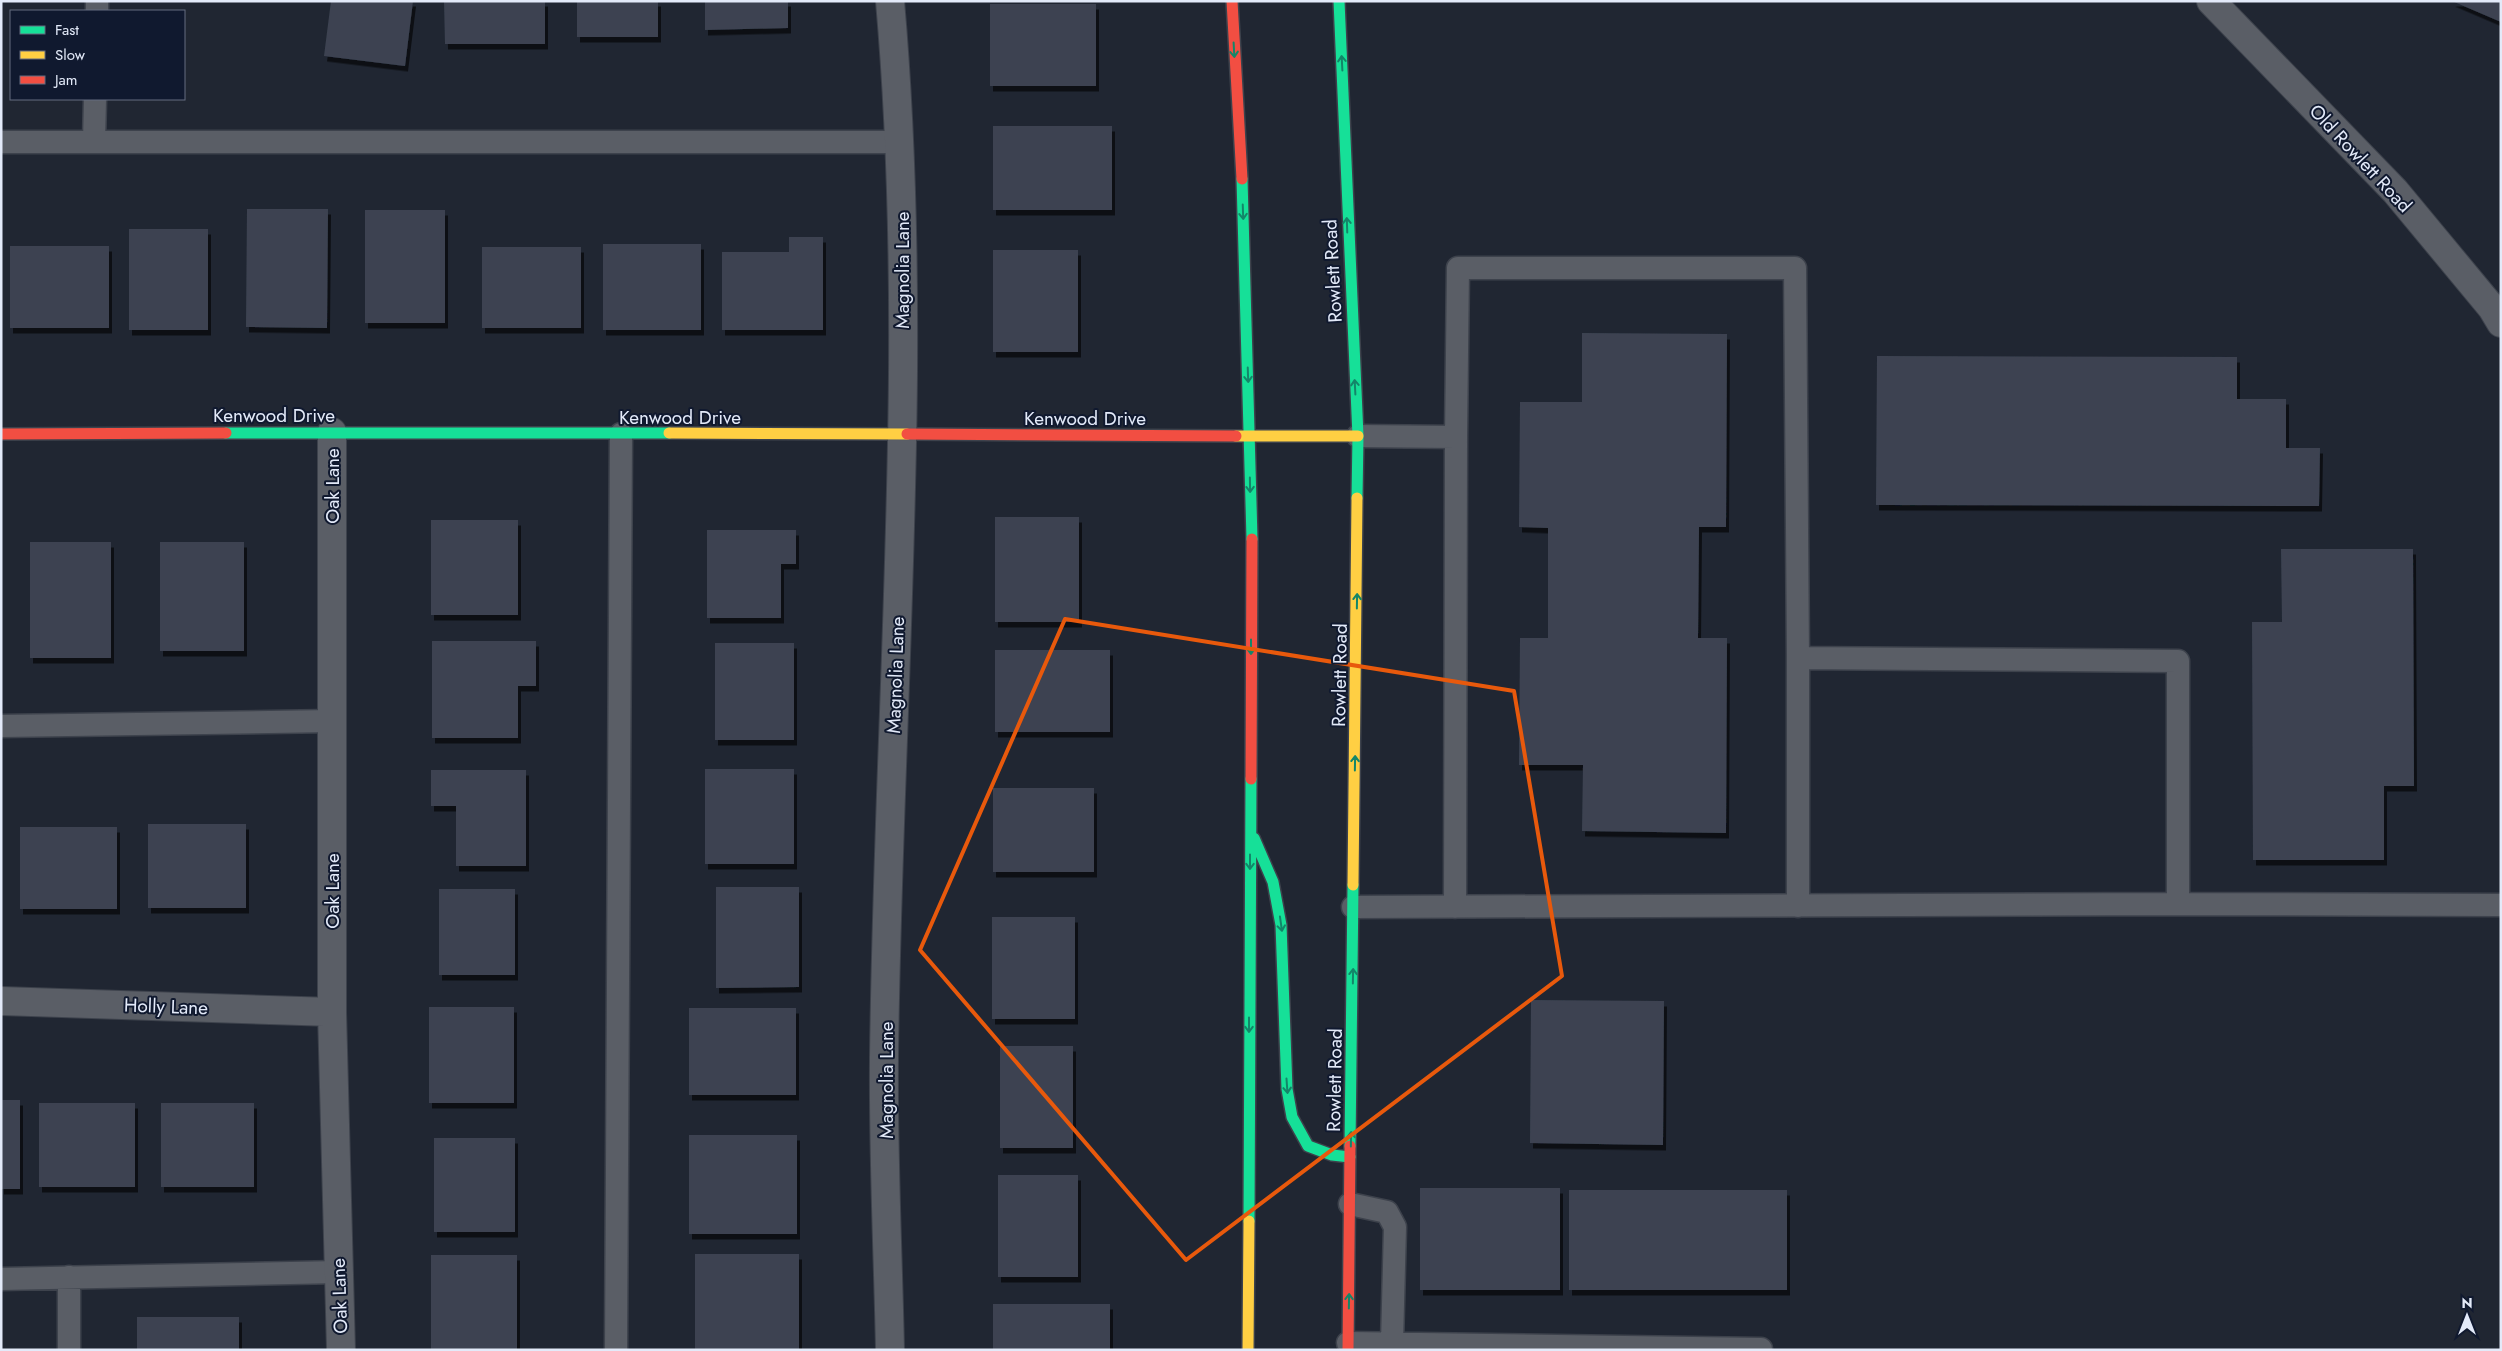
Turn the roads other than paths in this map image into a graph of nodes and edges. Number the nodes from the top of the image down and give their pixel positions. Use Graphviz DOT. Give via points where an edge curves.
graph roads {
  1 [pos="890,1"];
  2 [pos="1232,1"];
  3 [pos="1339,1"];
  4 [pos="2211,1"];
  5 [pos="95,100"];
  6 [pos="1,142"];
  7 [pos="94,142"];
  8 [pos="900,142"];
  9 [pos="2501,323"];
  10 [pos="332,432"];
  11 [pos="1,434"];
  12 [pos="621,434"];
  13 [pos="902,435"];
  14 [pos="1249,436"];
  15 [pos="1358,436"];
  16 [pos="1456,437"];
  17 [pos="1798,658"];
  18 [pos="332,721"];
  19 [pos="1,726"];
  20 [pos="1250,828"];
  21 [pos="2178,904"];
  22 [pos="2501,905"];
  23 [pos="1798,906"];
  24 [pos="1353,907"];
  25 [pos="1455,907"];
  26 [pos="1,1001"];
  27 [pos="332,1012"];
  28 [pos="1350,1157"];
  29 [pos="1350,1204"];
  30 [pos="339,1272"];
  31 [pos="69,1277"];
  32 [pos="1,1279"];
  33 [pos="1392,1343"];
  34 [pos="1348,1346"];
  35 [pos="1761,1349"];
  36 [pos="69,1350"];
  37 [pos="341,1350"];
  38 [pos="616,1350"];
  39 [pos="890,1350"];
  40 [pos="1248,1350"];
  1 -- 8 [label="street, Magnolia Lane"];
  2 -- 14 [label="main road, one-way" via="1243,192"];
  15 -- 3 [label="main road, Rowlett Road, one-way"];
  4 -- 9 [label="street, Old Rowlett Road" via="2395,192"];
  5 -- 7 [label="lane"];
  6 -- 7 [label="lane"];
  7 -- 8 [label="lane"];
  8 -- 13 [label="street, Magnolia Lane"];
  10 -- 11 [label="main road, Kenwood Drive"];
  10 -- 12 [label="main road, Kenwood Drive"];
  10 -- 18 [label="street, Oak Lane"];
  12 -- 13 [label="main road, Kenwood Drive"];
  12 -- 38 [label="lane"];
  13 -- 14 [label="main road, Kenwood Drive"];
  13 -- 39 [label="street, Magnolia Lane" via="884,1061"];
  14 -- 15 [label="main road, Kenwood Drive"];
  14 -- 20 [label="main road, one-way" via="1252,551"];
  15 -- 16 [label="lane"];
  24 -- 15 [label="main road, Rowlett Road, one-way"];
  16 -- 17 [label="lane" via="1458,268 1795,268"];
  16 -- 25 [label="lane"];
  17 -- 21 [label="lane" via="2178,661"];
  17 -- 23 [label="lane"];
  18 -- 19 [label="lane"];
  18 -- 27 [label="street, Oak Lane"];
  20 -- 28 [label="main road, one-way" via="1273,882 1282,925 1287,1089 1292,1118 1308,1146 1332,1156"];
  20 -- 40 [label="main road, one-way"];
  21 -- 22 [label="lane"];
  21 -- 23 [label="lane"];
  23 -- 25 [label="lane"];
  24 -- 25 [label="lane"];
  28 -- 24 [label="main road, Rowlett Road, one-way"];
  26 -- 27 [label="street, Holly Lane"];
  27 -- 30 [label="street, Oak Lane"];
  28 -- 29 [label="main road, Rowlett Road"];
  29 -- 33 [label="lane" via="1387,1212 1395,1226"];
  34 -- 29 [label="main road, Rowlett Road, one-way"];
  30 -- 31 [label="lane"];
  30 -- 37 [label="street, Oak Lane"];
  31 -- 32 [label="lane"];
  31 -- 36 [label="lane"];
  33 -- 34 [label="lane"];
  33 -- 35 [label="lane"];
}
